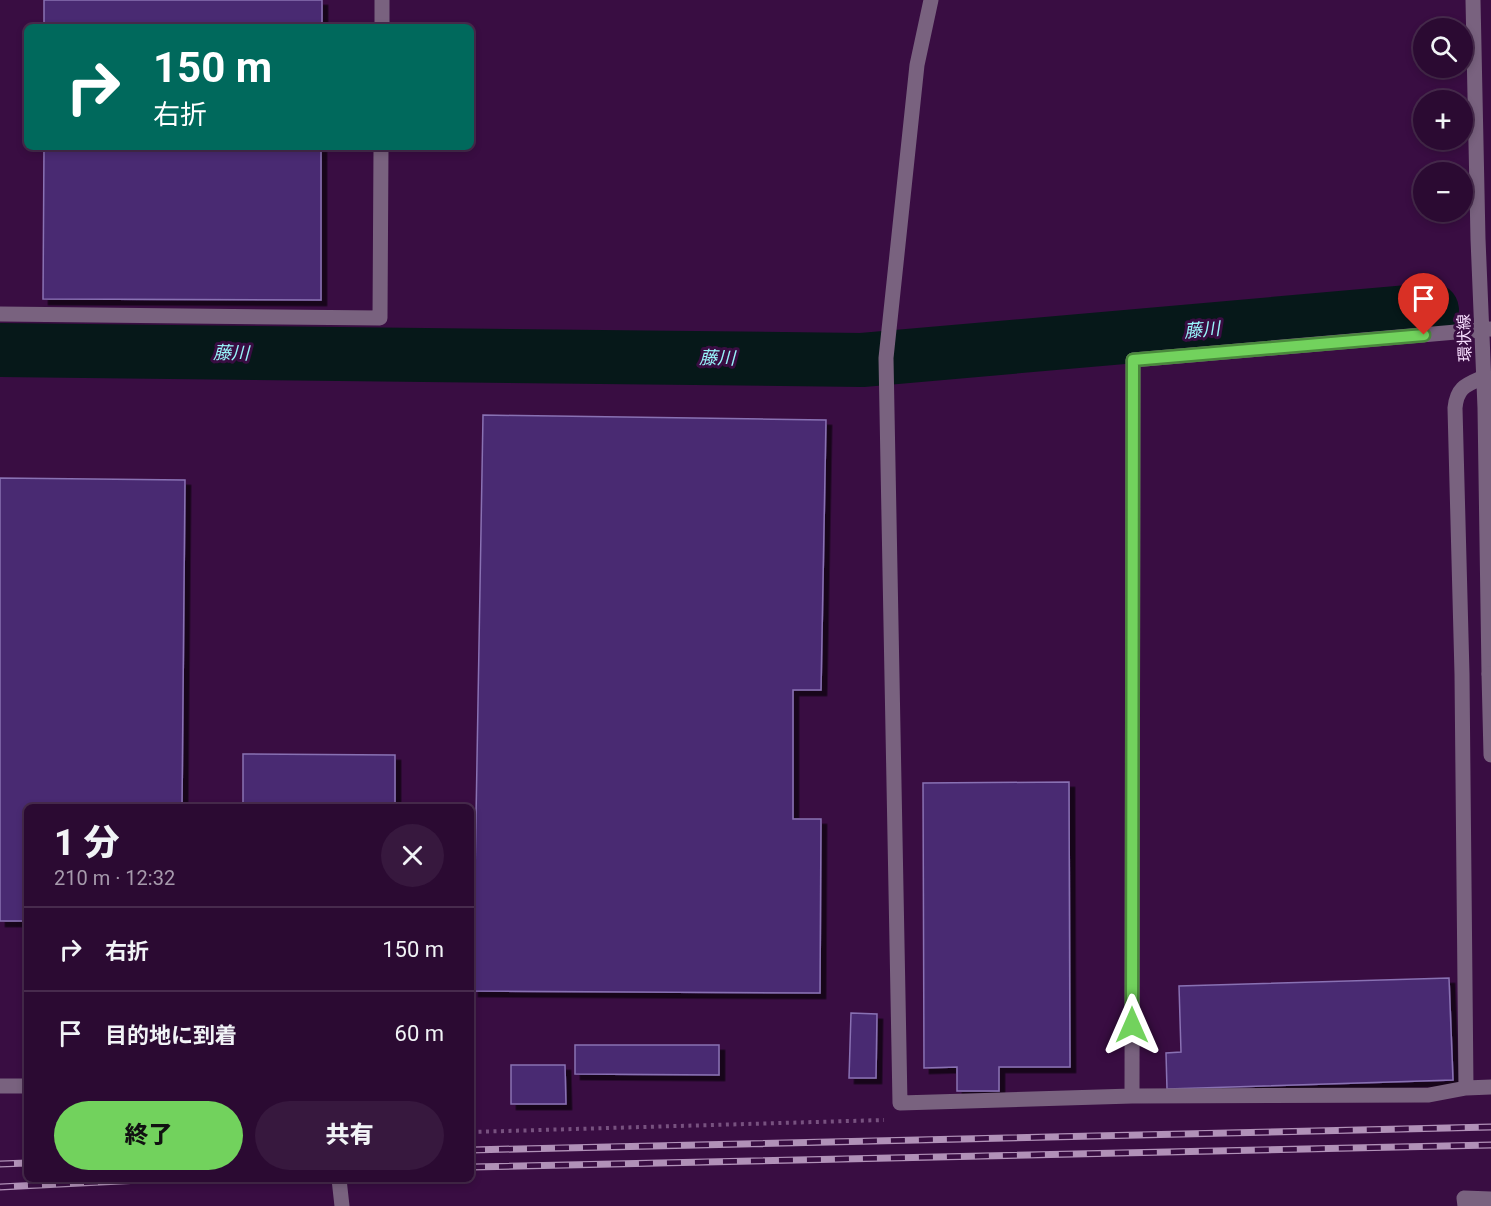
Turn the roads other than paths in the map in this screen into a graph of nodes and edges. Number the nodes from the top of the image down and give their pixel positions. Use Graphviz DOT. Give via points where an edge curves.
graph roads {
  1 [pos="382,0"];
  2 [pos="931,0"];
  3 [pos="1473,0"];
  4 [pos="382,24"];
  5 [pos="381,150"];
  6 [pos="1485,274"];
  7 [pos="0,314"];
  8 [pos="1486,329"];
  9 [pos="1484,377"];
  10 [pos="1491,755"];
  11 [pos="0,1086"];
  12 [pos="24,1086"];
  13 [pos="1466,1088"];
  14 [pos="1491,1088"];
  15 [pos="1132,1096"];
  16 [pos="339,1182"];
  17 [pos="1491,1198"];
  18 [pos="342,1206"];
  19 [pos="1465,1206"];
  1 -- 4 [label="street"];
  2 -- 15 [label="street" via="917,65 886,358 900,1102"];
  3 -- 6 [label="street, 環状線"];
  5 -- 7 [label="street" via="380,318"];
  6 -- 8 [label="street, 環状線"];
  8 -- 9 [label="street, 環状線"];
  8 -- 15 [label="street" via="1133,360"];
  9 -- 10 [label="street, 環状線, bridge"];
  9 -- 13 [label="street" via="1466,385 1456,396 1455,408"];
  11 -- 12 [label="street"];
  13 -- 14 [label="street"];
  13 -- 15 [label="street" via="1429,1095"];
  16 -- 18 [label="street"];
  17 -- 19 [label="street" via="1464,1198"];
}
